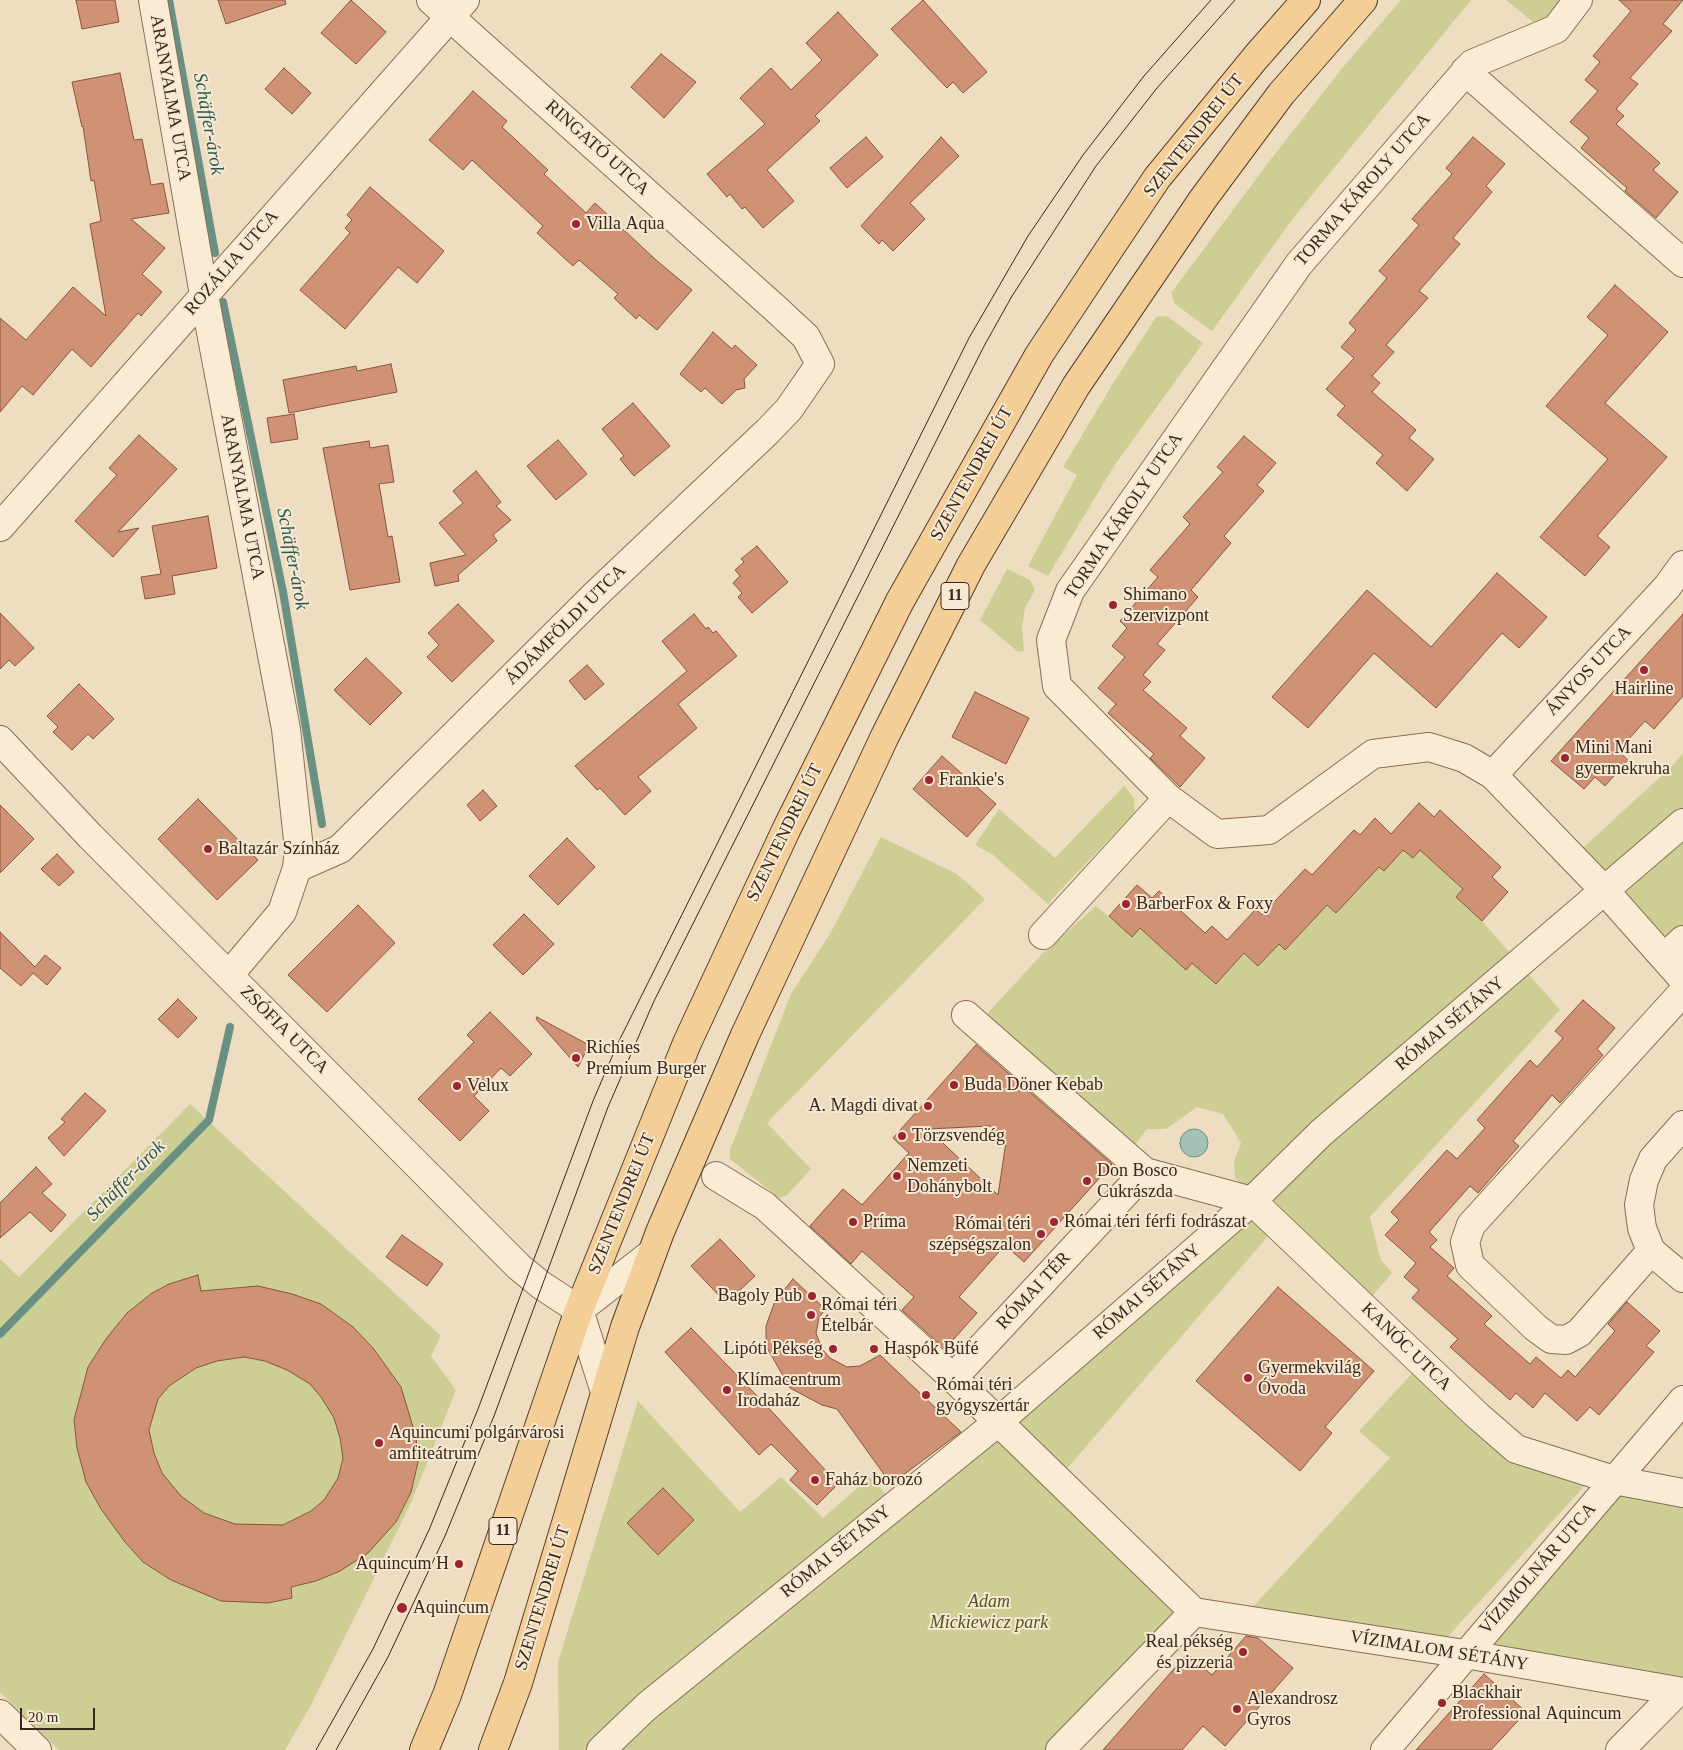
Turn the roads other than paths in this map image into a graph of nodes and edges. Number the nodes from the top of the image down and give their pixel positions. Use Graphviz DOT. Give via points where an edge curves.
graph roads {
  1 [pos="153,0"];
  2 [pos="1306,0"];
  3 [pos="1364,0"];
  4 [pos="1578,0"];
  5 [pos="449,6"];
  6 [pos="1465,71"];
  7 [pos="1683,263"];
  8 [pos="204,295"];
  9 [pos="820,364"];
  10 [pos="0,527"];
  11 [pos="1683,566"];
  12 [pos="0,740"];
  13 [pos="1493,775"];
  14 [pos="1168,798"];
  15 [pos="1683,823"];
  16 [pos="297,868"];
  17 [pos="1605,890"];
  18 [pos="1042,935"];
  19 [pos="1674,949"];
  20 [pos="229,975"];
  21 [pos="1683,979"];
  22 [pos="1683,992"];
  23 [pos="966,1015"];
  24 [pos="1683,1125"];
  25 [pos="1145,1172"];
  26 [pos="716,1176"];
  27 [pos="1252,1200"];
  28 [pos="1651,1251"];
  29 [pos="652,1253"];
  30 [pos="1683,1278"];
  31 [pos="579,1310"];
  32 [pos="953,1378"];
  33 [pos="605,1392"];
  34 [pos="1683,1400"];
  35 [pos="998,1422"];
  36 [pos="1614,1480"];
  37 [pos="1683,1493"];
  38 [pos="1194,1612"];
  39 [pos="1465,1654"];
  40 [pos="1680,1692"];
  41 [pos="0,1714"];
  42 [pos="37,1750"];
  43 [pos="424,1750"];
  44 [pos="493,1750"];
  45 [pos="602,1750"];
  46 [pos="1060,1750"];
  47 [pos="1385,1750"];
  48 [pos="1620,1750"];
  1 -- 8 [label="street, ARANYALMA UTCA"];
  2 -- 31 [label="main road, SZENTENDREI ÚT / 11" via="1157,178 1115,240 1039,354 900,601 705,1001"];
  3 -- 29 [label="main road, SZENTENDREI ÚT / 11" via="1281,94 1203,199 1076,386 970,565 861,785 745,1035"];
  4 -- 6 [label="street, TORMA KÁROLY UTCA" via="1556,29 1472,64"];
  5 -- 8 [label="street, ROZÁLIA UTCA"];
  5 -- 9 [label="street, RINGATÓ UTCA" via="806,337"];
  6 -- 7 [label="street"];
  6 -- 14 [label="street, TORMA KÁROLY UTCA" via="1299,264 1070,591 1052,640 1057,686"];
  8 -- 10 [label="street, ROZÁLIA UTCA"];
  8 -- 16 [label="street, ARANYALMA UTCA" via="286,728 299,849"];
  9 -- 16 [label="street, ÁDÁMFÖLDI UTCA" via="789,409 768,431 594,596 340,849"];
  11 -- 13 [label="street, ÁNYOS UTCA"];
  12 -- 20 [label="street, ZSÓFIA UTCA" via="90,836"];
  13 -- 14 [label="street, TORMA KÁROLY UTCA" via="1464,758 1429,747 1373,754 1269,830 1217,834"];
  13 -- 17 [label="street, TORMA KÁROLY UTCA"];
  14 -- 18 [label="street"];
  15 -- 17 [label="street, RÓMAI SÉTÁNY"];
  16 -- 20 [label="street, ARANYALMA UTCA" via="282,912"];
  17 -- 19 [label="street, TORMA KÁROLY UTCA"];
  17 -- 27 [label="street, RÓMAI SÉTÁNY" via="1321,1133"];
  19 -- 21 [label="street, TORMA KÁROLY UTCA"];
  20 -- 31 [label="street, ZSÓFIA UTCA" via="520,1267"];
  22 -- 28 [label="street" via="1471,1225 1465,1242 1470,1265 1536,1328 1551,1339 1566,1340 1586,1326"];
  23 -- 25 [label="street"];
  24 -- 28 [label="street" via="1653,1159 1644,1180 1639,1205 1642,1228"];
  25 -- 27 [label="street, KANÓC UTCA"];
  25 -- 32 [label="street, RÓMAI TÉR"];
  26 -- 32 [label="street" via="765,1206"];
  27 -- 35 [label="street, RÓMAI SÉTÁNY"];
  27 -- 36 [label="street, KANÓC UTCA" via="1516,1449"];
  28 -- 30 [label="street"];
  29 -- 31 [label="street"];
  29 -- 33 [label="main road, SZENTENDREI ÚT / 11"];
  31 -- 33 [label="street"];
  31 -- 43 [label="main road, SZENTENDREI ÚT / 11" via="447,1695"];
  32 -- 35 [label="street"];
  33 -- 44 [label="main road, SZENTENDREI ÚT / 11" via="518,1683"];
  34 -- 36 [label="street, VÍZIMOLNÁR UTCA"];
  35 -- 38 [label="street"];
  35 -- 45 [label="street, RÓMAI SÉTÁNY" via="646,1707"];
  36 -- 37 [label="street, KANÓC UTCA"];
  36 -- 39 [label="street, VÍZIMOLNÁR UTCA"];
  38 -- 39 [label="street, VÍZIMALOM SÉTÁNY"];
  38 -- 46 [label="street"];
  39 -- 40 [label="street, VÍZIMALOM SÉTÁNY"];
  39 -- 47 [label="street, VÍZIMOLNÁR UTCA"];
  40 -- 48 [label="street"];
  41 -- 42 [label="street"];
}
